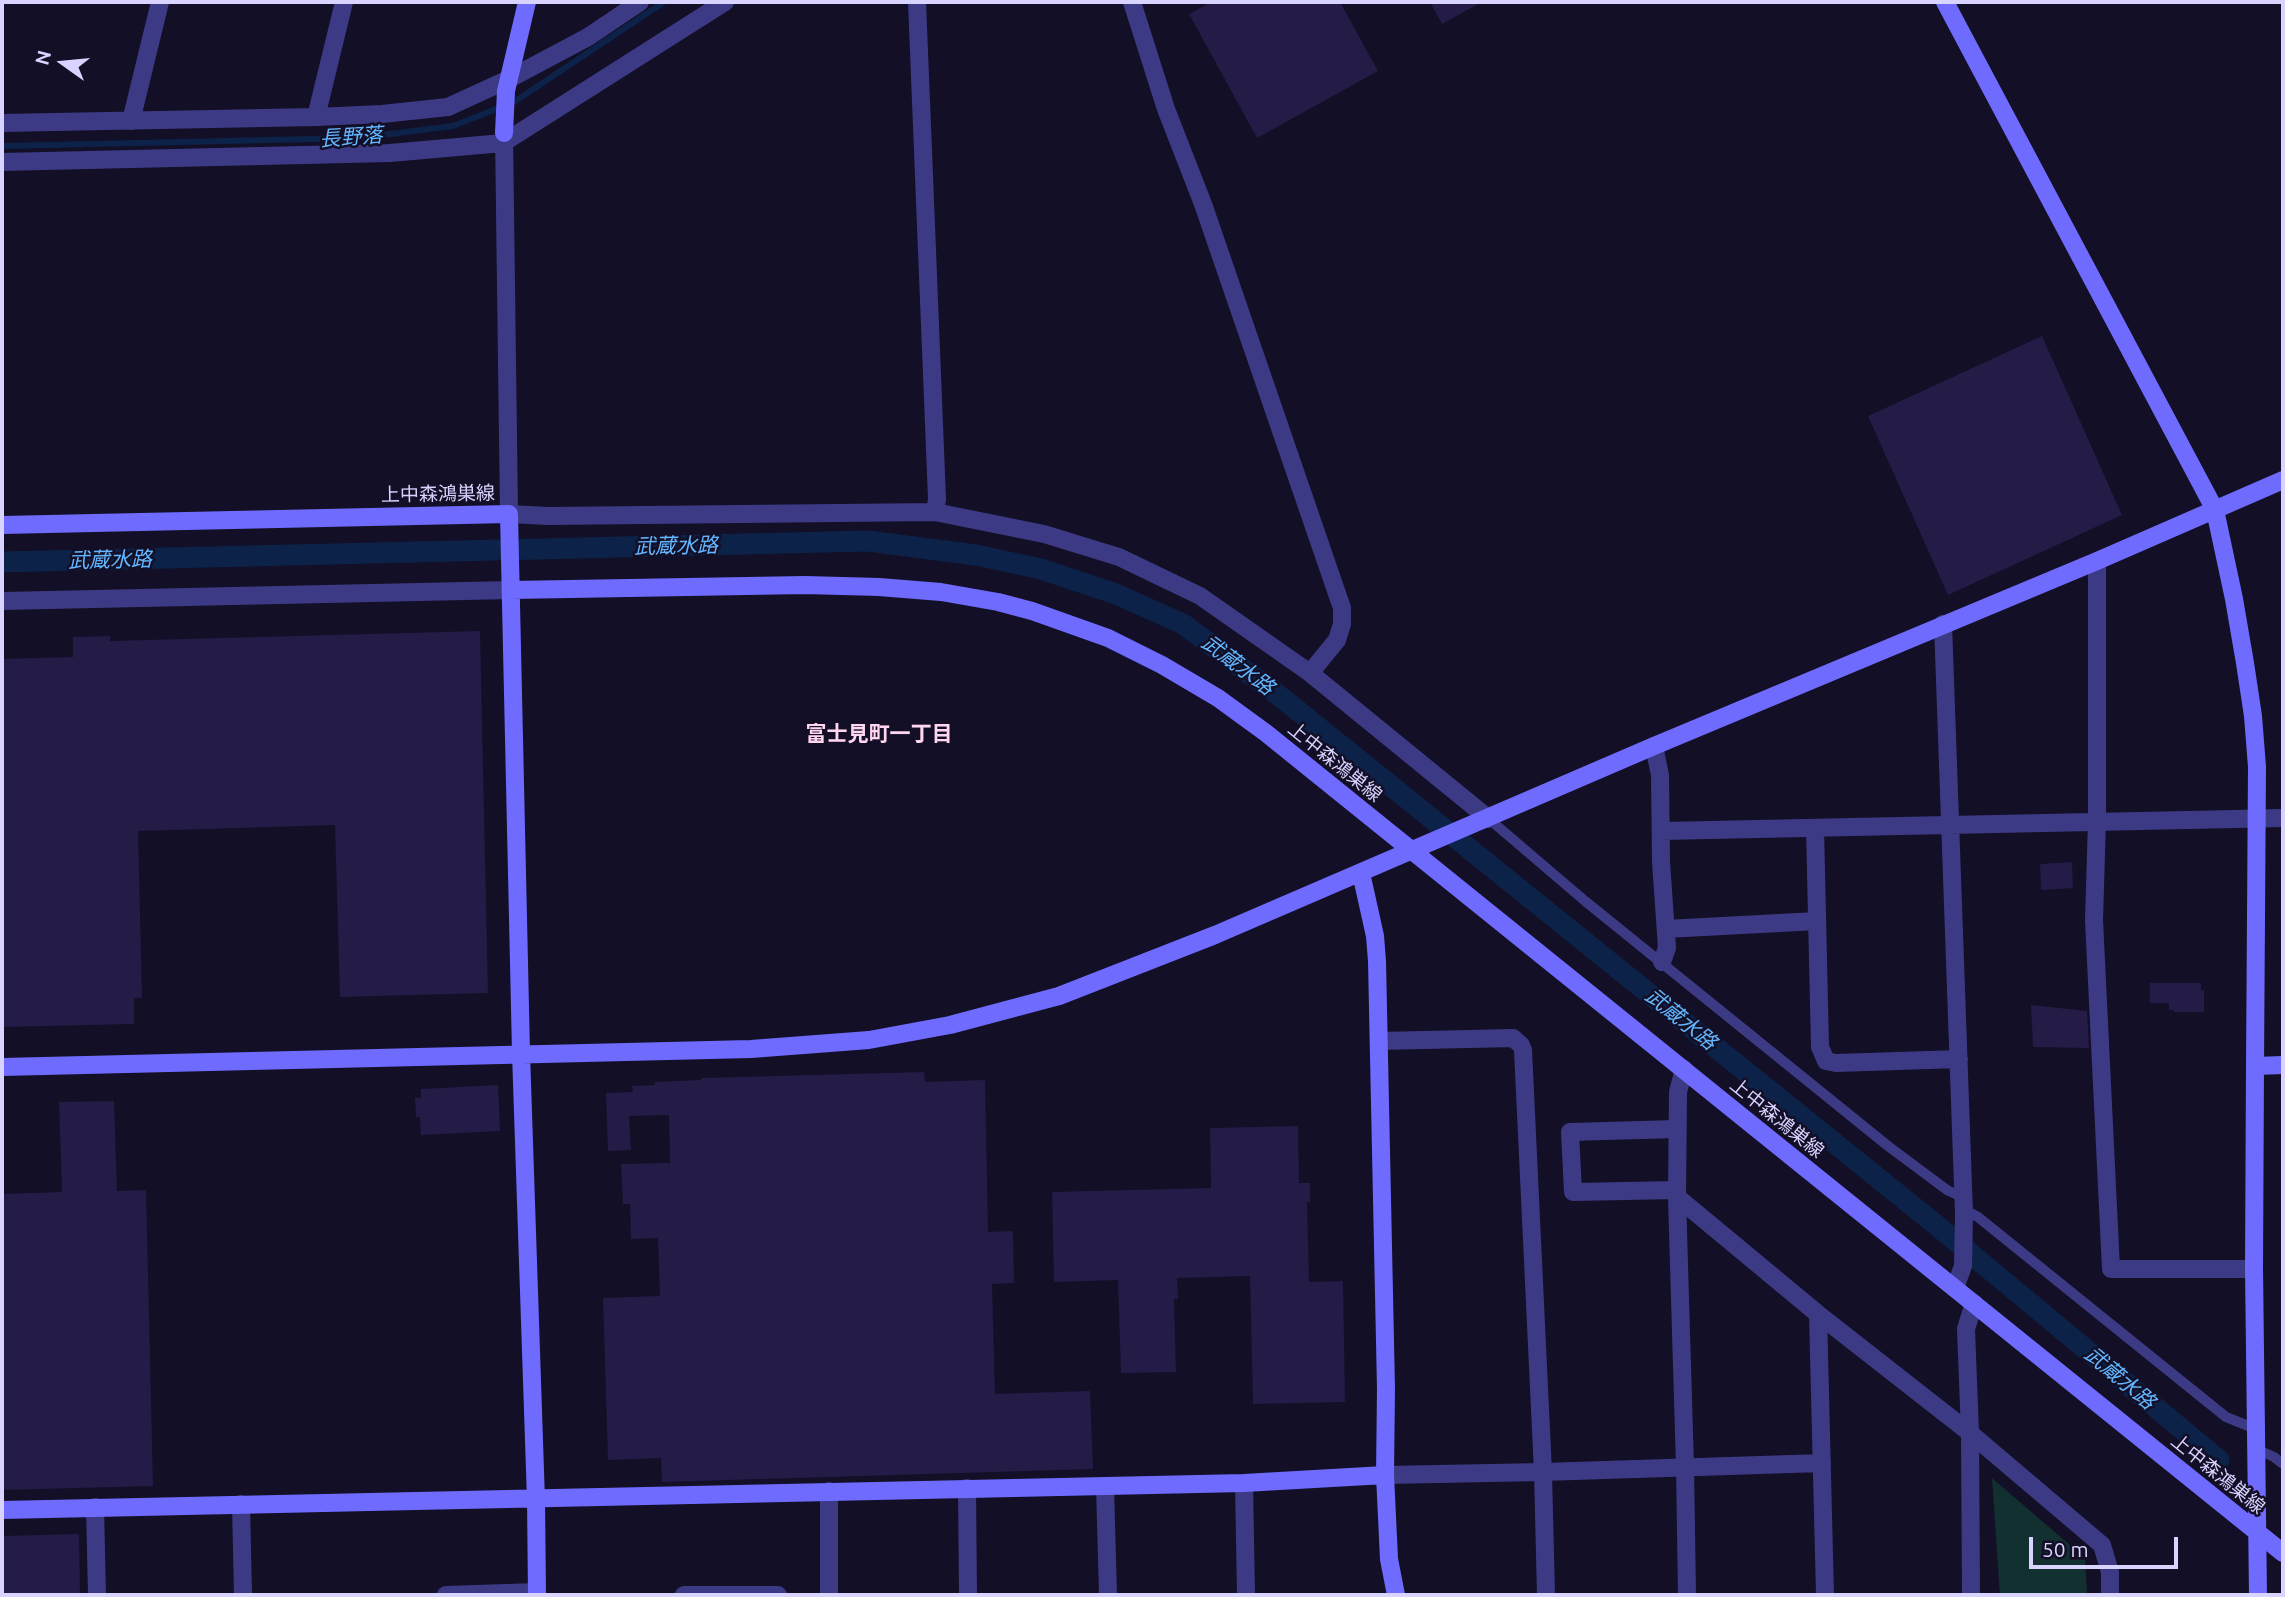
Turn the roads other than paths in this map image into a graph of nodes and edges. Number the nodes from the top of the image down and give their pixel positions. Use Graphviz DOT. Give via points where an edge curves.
graph roads {
  1 [pos="160,2"];
  2 [pos="344,2"];
  3 [pos="527,2"];
  4 [pos="640,2"];
  5 [pos="725,2"];
  6 [pos="917,2"];
  7 [pos="1132,2"];
  8 [pos="1945,2"];
  9 [pos="508,85"];
  10 [pos="316,117"];
  11 [pos="131,121"];
  12 [pos="2,123"];
  13 [pos="504,138"];
  14 [pos="2,162"];
  15 [pos="2283,481"];
  16 [pos="2215,510"];
  17 [pos="935,512"];
  18 [pos="509,522"];
  19 [pos="2,525"];
  20 [pos="2097,561"];
  21 [pos="511,581"];
  22 [pos="2,601"];
  23 [pos="1943,624"];
  24 [pos="1310,673"];
  25 [pos="1654,746"];
  26 [pos="2283,818"];
  27 [pos="1489,819"];
  28 [pos="2256,819"];
  29 [pos="2096,821"];
  30 [pos="1950,825"];
  31 [pos="1815,828"];
  32 [pos="1662,831"];
  33 [pos="1412,850"];
  34 [pos="1361,873"];
  35 [pos="1818,920"];
  36 [pos="1666,929"];
  37 [pos="1662,962"];
  38 [pos="1379,1041"];
  39 [pos="521,1053"];
  40 [pos="1959,1059"];
  41 [pos="2283,1065"];
  42 [pos="2255,1066"];
  43 [pos="2,1067"];
  44 [pos="1684,1069"];
  45 [pos="1678,1129"];
  46 [pos="1677,1193"];
  47 [pos="1963,1207"];
  48 [pos="2254,1269"];
  49 [pos="1958,1281"];
  50 [pos="1974,1303"];
  51 [pos="1818,1314"];
  52 [pos="2256,1429"];
  53 [pos="1970,1433"];
  54 [pos="2256,1449"];
  55 [pos="1822,1463"];
  56 [pos="2283,1464"];
  57 [pos="1685,1467"];
  58 [pos="1543,1472"];
  59 [pos="1385,1475"];
  60 [pos="1244,1483"];
  61 [pos="1105,1486"];
  62 [pos="967,1488"];
  63 [pos="829,1491"];
  64 [pos="536,1500"];
  65 [pos="241,1504"];
  66 [pos="95,1507"];
  67 [pos="2,1510"];
  68 [pos="2257,1532"];
  69 [pos="2283,1553"];
  70 [pos="537,1594"];
  71 [pos="97,1595"];
  72 [pos="243,1595"];
  73 [pos="446,1595"];
  74 [pos="684,1595"];
  75 [pos="778,1595"];
  76 [pos="829,1595"];
  77 [pos="968,1595"];
  78 [pos="1108,1595"];
  79 [pos="1246,1595"];
  80 [pos="1396,1595"];
  81 [pos="1546,1595"];
  82 [pos="1687,1595"];
  83 [pos="1825,1595"];
  84 [pos="1971,1595"];
  85 [pos="2110,1595"];
  86 [pos="2258,1595"];
  1 -- 11 [label="street"];
  2 -- 10 [label="street"];
  3 -- 9 [label="street"];
  4 -- 9 [label="street"];
  5 -- 13 [label="street"];
  6 -- 17 [label="street"];
  7 -- 24 [label="street" via="1342,608 1337,640"];
  8 -- 16 [label="street"];
  9 -- 10 [label="street" via="448,107"];
  9 -- 13 [label="street"];
  10 -- 11 [label="street"];
  11 -- 12 [label="street"];
  13 -- 14 [label="street" via="390,153"];
  13 -- 18 [label="street"];
  15 -- 16 [label="street"];
  16 -- 20 [label="street"];
  16 -- 28 [label="street" via="2253,716"];
  17 -- 18 [label="street" via="561,516"];
  17 -- 24 [label="street" via="1044,534 1119,557 1200,596"];
  18 -- 19 [label="street, 上中森鴻巣線"];
  18 -- 21 [label="street"];
  20 -- 23 [label="street"];
  20 -- 29 [label="street"];
  21 -- 22 [label="street"];
  21 -- 33 [label="street, 上中森鴻巣線" via="855,586 950,593 1032,611 1121,644 1218,698"];
  21 -- 39 [label="street"];
  23 -- 25 [label="street"];
  23 -- 30 [label="street"];
  24 -- 27 [label="street"];
  25 -- 27 [label="street"];
  25 -- 32 [label="street"];
  26 -- 28 [label="street"];
  27 -- 33 [label="street"];
  27 -- 37 [label="lane"];
  28 -- 29 [label="street"];
  28 -- 42 [label="street"];
  29 -- 30 [label="street"];
  29 -- 48 [label="street" via="2094,920 2111,1269"];
  30 -- 31 [label="street"];
  30 -- 40 [label="street"];
  31 -- 32 [label="street"];
  31 -- 35 [label="street"];
  32 -- 36 [label="street"];
  33 -- 34 [label="street"];
  33 -- 44 [label="street, 上中森鴻巣線"];
  34 -- 38 [label="street" via="1375,936"];
  34 -- 39 [label="street" via="1104,980 950,1025 869,1040 764,1048"];
  35 -- 36 [label="street"];
  35 -- 40 [label="street" via="1820,1047 1826,1061"];
  36 -- 37 [label="street"];
  37 -- 47 [label="lane"];
  38 -- 58 [label="street" via="1513,1038 1523,1050"];
  38 -- 59 [label="street"];
  39 -- 43 [label="street"];
  39 -- 64 [label="street"];
  40 -- 47 [label="street"];
  41 -- 42 [label="street"];
  42 -- 48 [label="street"];
  44 -- 45 [label="street" via="1678,1092"];
  44 -- 49 [label="street, 上中森鴻巣線"];
  45 -- 46 [label="street"];
  45 -- 46 [label="street" via="1570,1132 1573,1192"];
  46 -- 51 [label="street"];
  46 -- 57 [label="street"];
  47 -- 49 [label="street"];
  47 -- 52 [label="lane" via="2225,1417"];
  48 -- 52 [label="street"];
  49 -- 50 [label="street, 上中森鴻巣線"];
  50 -- 53 [label="street" via="1966,1329"];
  50 -- 68 [label="street, 上中森鴻巣線"];
  51 -- 53 [label="street"];
  51 -- 55 [label="street"];
  52 -- 54 [label="street"];
  53 -- 84 [label="street"];
  53 -- 85 [label="street" via="2102,1545 2110,1572"];
  54 -- 56 [label="lane"];
  54 -- 68 [label="street"];
  55 -- 57 [label="street"];
  55 -- 83 [label="street"];
  57 -- 58 [label="street"];
  57 -- 82 [label="street"];
  58 -- 59 [label="street"];
  58 -- 81 [label="street"];
  59 -- 60 [label="street"];
  59 -- 80 [label="street" via="1389,1559"];
  60 -- 61 [label="street"];
  60 -- 79 [label="street"];
  61 -- 62 [label="street"];
  61 -- 78 [label="street"];
  62 -- 63 [label="street"];
  62 -- 77 [label="street"];
  63 -- 64 [label="street"];
  63 -- 76 [label="street"];
  64 -- 65 [label="street"];
  64 -- 70 [label="street"];
  65 -- 66 [label="street"];
  65 -- 72 [label="street"];
  66 -- 67 [label="street"];
  66 -- 71 [label="street"];
  68 -- 69 [label="street, 上中森鴻巣線"];
  68 -- 86 [label="street"];
  70 -- 73 [label="street"];
  74 -- 75 [label="street"];
}
